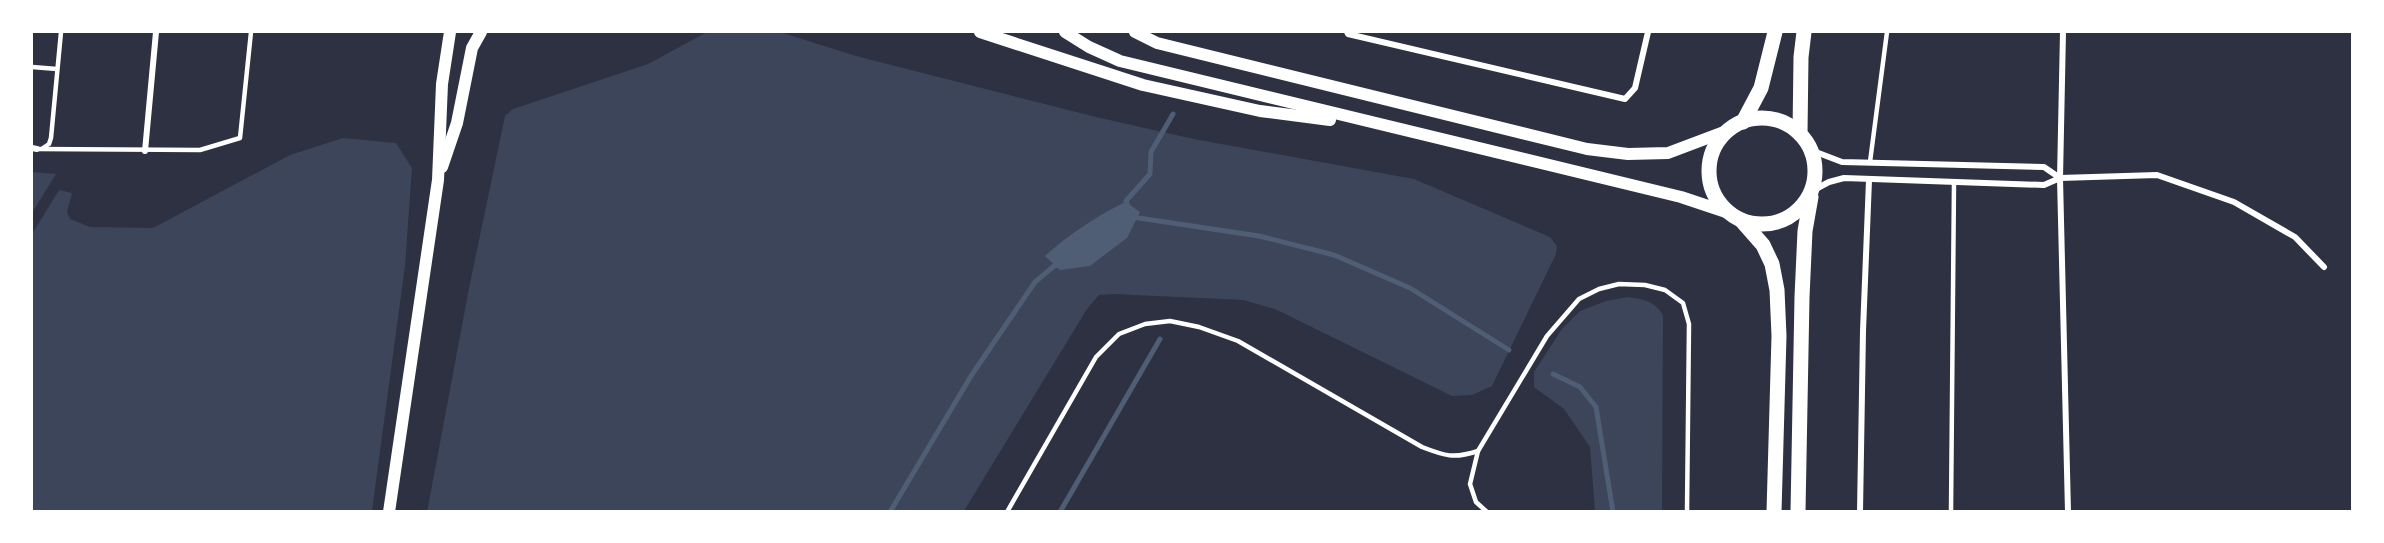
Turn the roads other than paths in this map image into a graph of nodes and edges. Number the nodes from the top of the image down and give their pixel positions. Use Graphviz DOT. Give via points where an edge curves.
graph roads {
  1 [pos="61,32"];
  2 [pos="156,32"];
  3 [pos="251,32"];
  4 [pos="450,32"];
  5 [pos="481,32"];
  6 [pos="980,32"];
  7 [pos="1065,32"];
  8 [pos="1135,32"];
  9 [pos="1347,32"];
  10 [pos="1648,32"];
  11 [pos="1775,32"];
  12 [pos="1804,32"];
  13 [pos="1887,32"];
  14 [pos="2063,32"];
  15 [pos="32,67"];
  16 [pos="57,69"];
  17 [pos="1743,122"];
  18 [pos="1385,126"];
  19 [pos="1729,130"];
  20 [pos="1800,134"];
  21 [pos="34,148"];
  22 [pos="1808,149"];
  23 [pos="145,151"];
  24 [pos="1870,162"];
  25 [pos="2060,178"];
  26 [pos="438,180"];
  27 [pos="1869,180"];
  28 [pos="1954,183"];
  29 [pos="1812,191"];
  30 [pos="1735,217"];
  31 [pos="2324,267"];
  32 [pos="1478,451"];
  33 [pos="389,512"];
  34 [pos="1007,512"];
  35 [pos="1487,512"];
  36 [pos="1687,512"];
  37 [pos="1774,512"];
  38 [pos="1798,512"];
  39 [pos="1860,512"];
  40 [pos="1951,512"];
  41 [pos="2068,512"];
  1 -- 16 [label="lane"];
  2 -- 23 [label="street"];
  3 -- 23 [label="lane" via="240,138 200,150"];
  4 -- 26 [label="main road" via="441,84"];
  5 -- 26 [label="main road" via="472,48 457,123"];
  6 -- 18 [label="main road" via="1153,87 1260,111"];
  7 -- 18 [label="main road" via="1120,61"];
  8 -- 19 [label="main road" via="1158,43 1587,149 1668,153"];
  9 -- 10 [label="street" via="1625,99 1635,88"];
  11 -- 17 [label="main road" via="1761,88"];
  12 -- 20 [label="main road"];
  13 -- 24 [label="lane"];
  14 -- 25 [label="street"];
  15 -- 16 [label="lane"];
  16 -- 21 [label="lane" via="51,138 49,144"];
  17 -- 19 [label="main road"];
  17 -- 20 [label="main road" via="1773,119"];
  18 -- 30 [label="main road" via="1681,197"];
  19 -- 30 [label="main road" via="1718,141 1708,172 1714,195"];
  20 -- 22 [label="main road"];
  21 -- 23 [label="lane"];
  22 -- 24 [label="street" via="1842,162"];
  22 -- 29 [label="main road" via="1815,170"];
  24 -- 25 [label="street" via="2044,167"];
  25 -- 28 [label="street" via="2044,185"];
  25 -- 31 [label="street" via="2157,175 2234,202 2295,237"];
  25 -- 41 [label="street"];
  26 -- 33 [label="main road"];
  27 -- 28 [label="street"];
  27 -- 29 [label="street" via="1844,178"];
  27 -- 39 [label="street"];
  28 -- 40 [label="lane"];
  29 -- 30 [label="main road" via="1790,217 1774,223 1758,224"];
  29 -- 38 [label="main road" via="1804,231"];
  30 -- 37 [label="main road" via="1763,245 1777,290"];
  32 -- 34 [label="lane" via="1460,457 1422,447 1238,341 1170,321 1145,324 1119,334 1096,357"];
  32 -- 35 [label="lane" via="1470,484 1476,502"];
  32 -- 36 [label="lane" via="1547,336 1579,299 1619,284 1665,290 1683,303 1689,324"];
}
